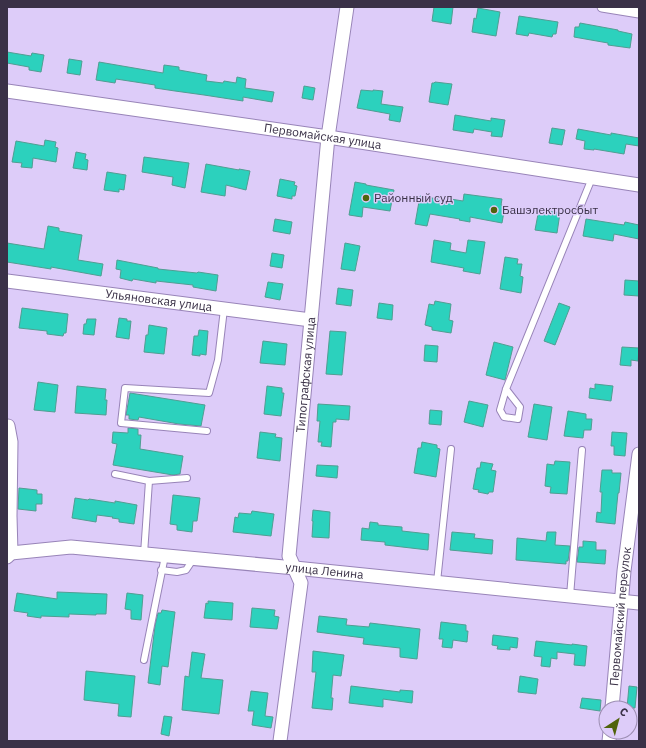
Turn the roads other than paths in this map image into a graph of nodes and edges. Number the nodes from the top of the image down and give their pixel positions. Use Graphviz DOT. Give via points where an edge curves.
graph roads {
  1 [pos="347,7"];
  2 [pos="602,7"];
  3 [pos="639,13"];
  4 [pos="7,91"];
  5 [pos="328,137"];
  6 [pos="592,178"];
  7 [pos="639,185"];
  8 [pos="7,281"];
  9 [pos="224,309"];
  10 [pos="311,320"];
  11 [pos="506,389"];
  12 [pos="7,426"];
  13 [pos="207,431"];
  14 [pos="450,449"];
  15 [pos="582,450"];
  16 [pos="639,454"];
  17 [pos="115,474"];
  18 [pos="188,478"];
  19 [pos="149,481"];
  20 [pos="144,554"];
  21 [pos="8,555"];
  22 [pos="165,556"];
  23 [pos="194,558"];
  24 [pos="295,568"];
  25 [pos="161,570"];
  26 [pos="437,582"];
  27 [pos="570,596"];
  28 [pos="621,601"];
  29 [pos="639,603"];
  30 [pos="144,660"];
  31 [pos="613,700"];
  32 [pos="280,741"];
  1 -- 5 [label="street, Типографская улица"];
  2 -- 3 [label="street"];
  4 -- 5 [label="street, Первомайская улица"];
  5 -- 6 [label="street, Первомайская улица"];
  5 -- 10 [label="street, Типографская улица"];
  6 -- 7 [label="street, Первомайская улица"];
  6 -- 11 [label="lane"];
  8 -- 9 [label="street, Ульяновская улица"];
  9 -- 10 [label="street, Ульяновская улица"];
  9 -- 13 [label="lane" via="218,360 209,393 125,388 121,423"];
  10 -- 24 [label="street, Типографская улица" via="289,556"];
  11 -- 11 [label="lane" via="500,410 504,417 518,419 520,407"];
  12 -- 21 [label="street" via="11,442"];
  14 -- 26 [label="lane"];
  15 -- 27 [label="lane"];
  16 -- 28 [label="street, Первомайский переулок"];
  17 -- 19 [label="lane"];
  18 -- 19 [label="lane"];
  19 -- 20 [label="lane"];
  20 -- 21 [label="street, улица Ленина" via="71,547"];
  20 -- 22 [label="street, улица Ленина"];
  22 -- 23 [label="street, улица Ленина"];
  22 -- 25 [label="lane"];
  23 -- 24 [label="street, улица Ленина"];
  23 -- 25 [label="lane" via="186,570"];
  24 -- 26 [label="street, улица Ленина"];
  24 -- 32 [label="street, Типографская улица" via="301,583"];
  25 -- 30 [label="lane"];
  26 -- 27 [label="street, улица Ленина"];
  27 -- 28 [label="street, улица Ленина"];
  28 -- 29 [label="street, улица Ленина"];
  28 -- 31 [label="street, Первомайский переулок"];
}
